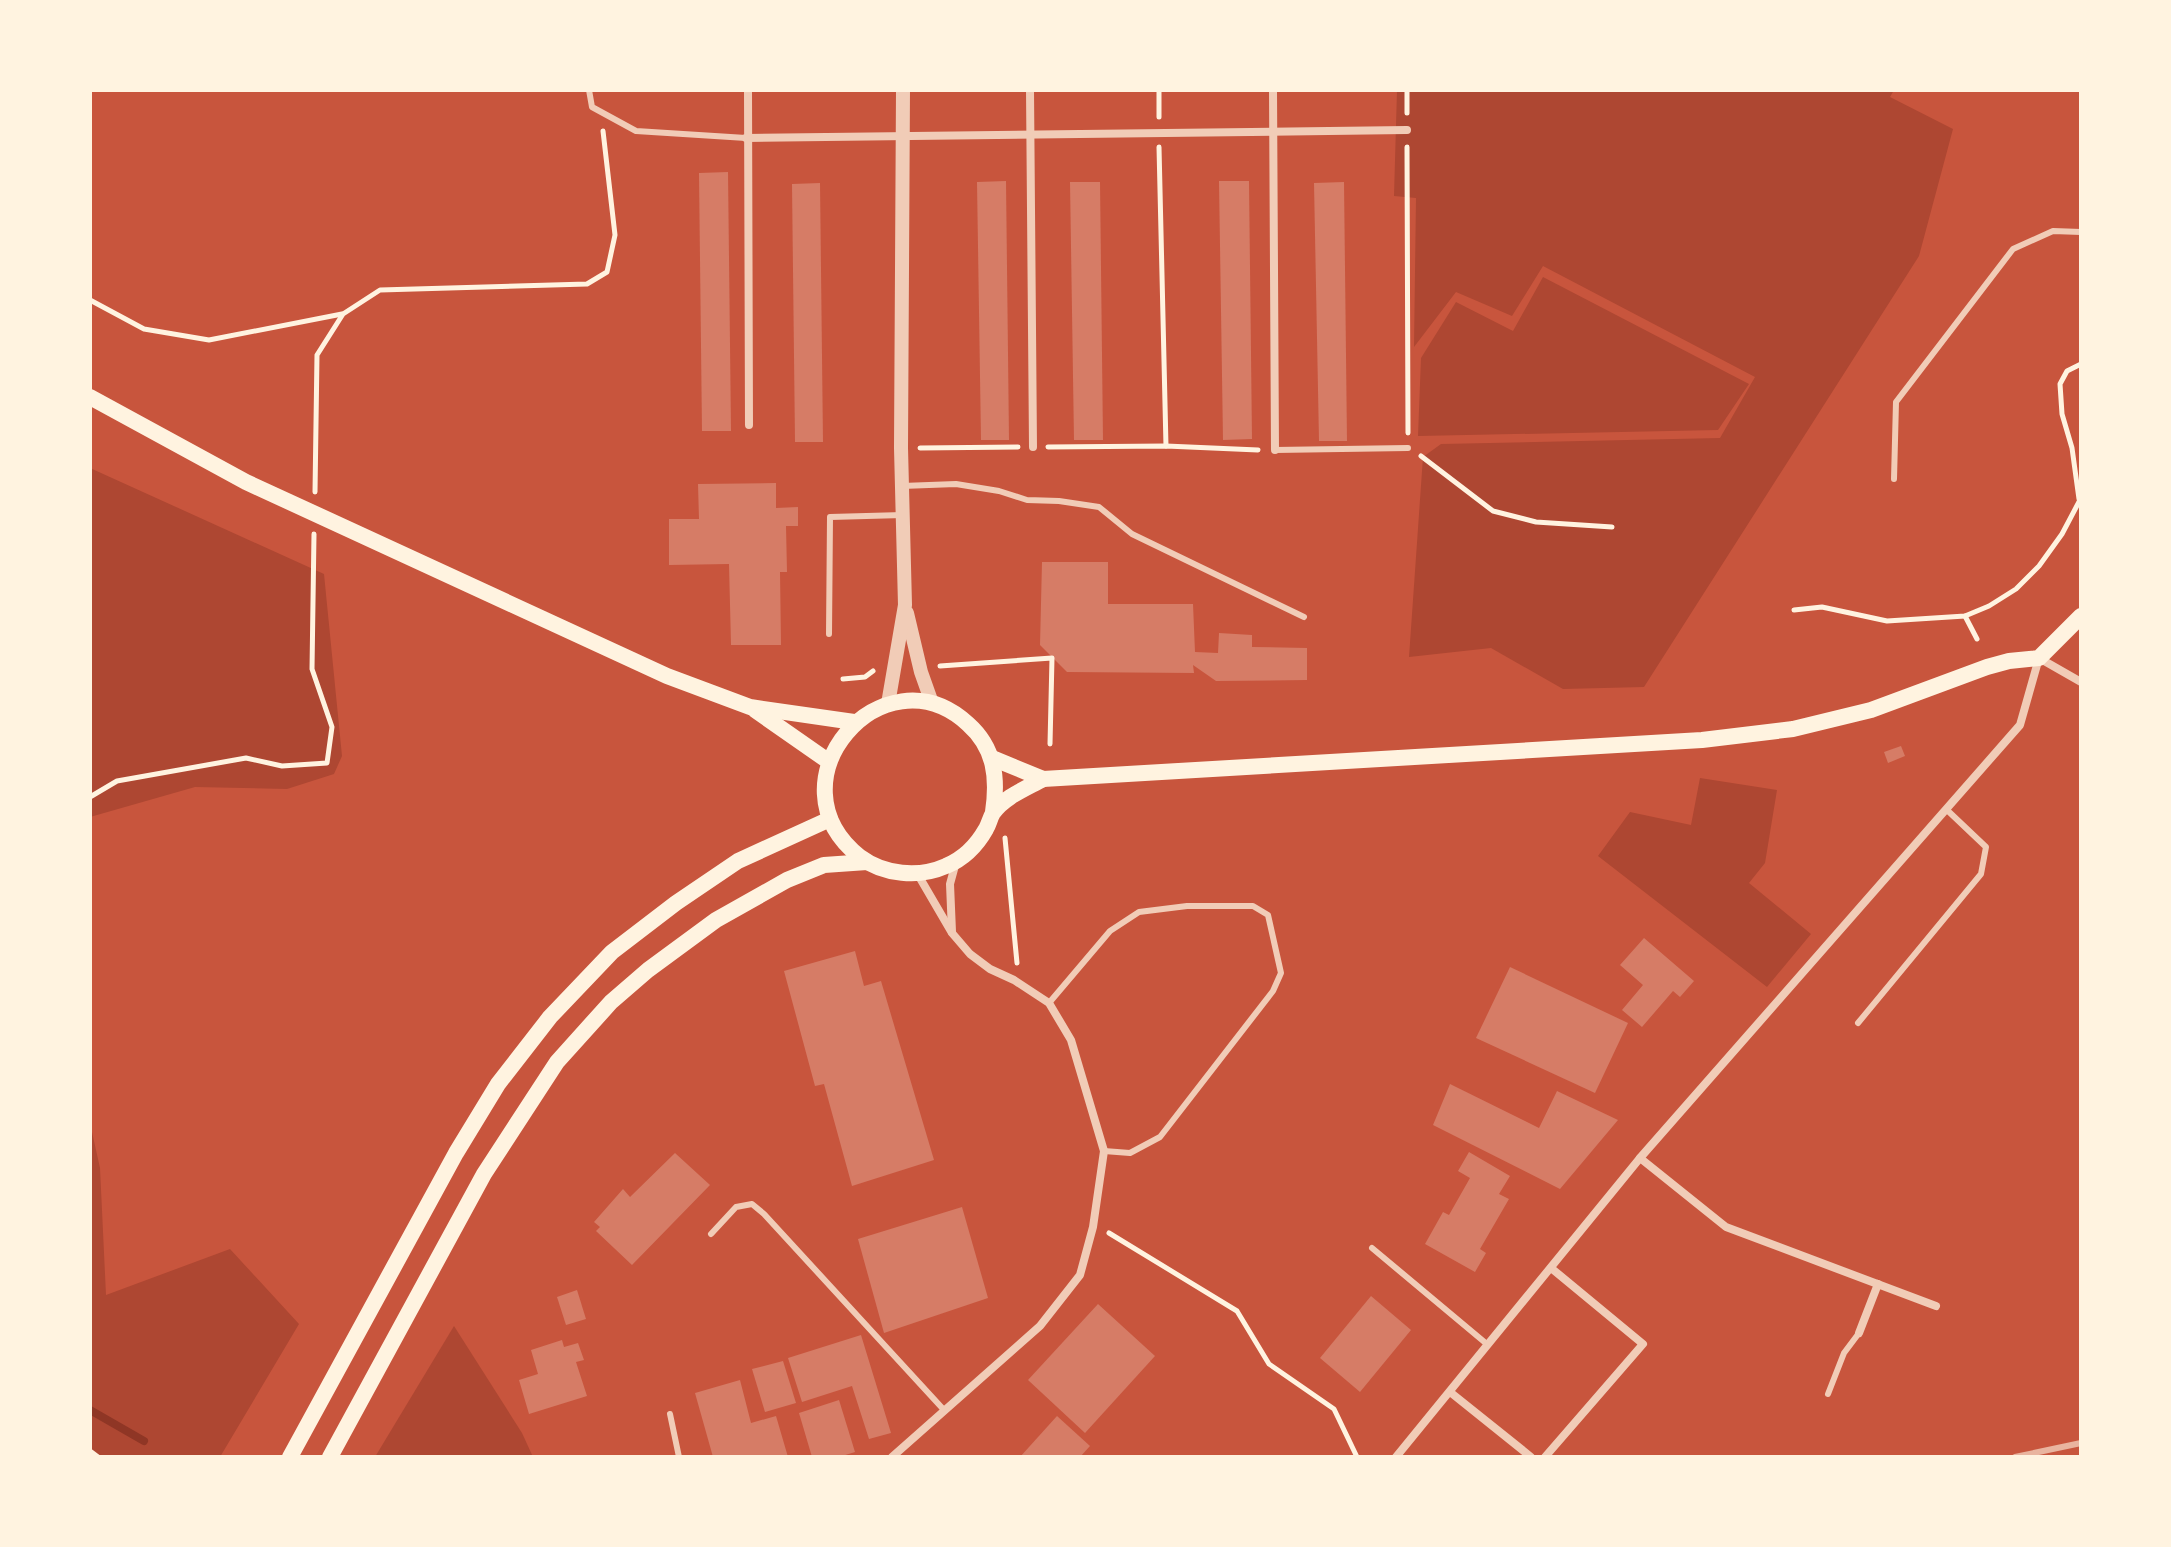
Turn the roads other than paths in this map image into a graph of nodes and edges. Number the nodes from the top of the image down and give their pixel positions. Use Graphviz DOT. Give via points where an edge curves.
graph roads {
  1 [pos="589,90"];
  2 [pos="748,90"];
  3 [pos="903,90"];
  4 [pos="1030,90"];
  5 [pos="1273,90"];
  6 [pos="1407,130"];
  7 [pos="1273,133"];
  8 [pos="1030,136"];
  9 [pos="903,137"];
  10 [pos="746,138"];
  11 [pos="2081,232"];
  12 [pos="90,397"];
  13 [pos="749,425"];
  14 [pos="1033,447"];
  15 [pos="1408,448"];
  16 [pos="1275,450"];
  17 [pos="1894,479"];
  18 [pos="902,486"];
  19 [pos="903,515"];
  20 [pos="905,605"];
  21 [pos="2081,616"];
  22 [pos="1304,617"];
  23 [pos="829,634"];
  24 [pos="2039,658"];
  25 [pos="2081,682"];
  26 [pos="932,703"];
  27 [pos="888,704"];
  28 [pos="750,707"];
  29 [pos="854,722"];
  30 [pos="992,758"];
  31 [pos="828,761"];
  32 [pos="1043,779"];
  33 [pos="1947,810"];
  34 [pos="993,812"];
  35 [pos="830,819"];
  36 [pos="956,861"];
  37 [pos="867,862"];
  38 [pos="917,873"];
  39 [pos="952,933"];
  40 [pos="1049,1003"];
  41 [pos="1858,1023"];
  42 [pos="1104,1151"];
  43 [pos="1640,1158"];
  44 [pos="711,1234"];
  45 [pos="1372,1248"];
  46 [pos="1551,1268"];
  47 [pos="1878,1284"];
  48 [pos="1936,1306"];
  49 [pos="1859,1333"];
  50 [pos="1488,1345"];
  51 [pos="1450,1392"];
  52 [pos="1828,1394"];
  53 [pos="944,1410"];
  54 [pos="670,1414"];
  55 [pos="290,1457"];
  56 [pos="330,1457"];
  57 [pos="679,1457"];
  58 [pos="892,1457"];
  59 [pos="1396,1457"];
  60 [pos="1531,1457"];
  61 [pos="1545,1457"];
  1 -- 10 [label="lane" via="592,107 636,131"];
  2 -- 10 [label="street"];
  3 -- 9 [label="street"];
  4 -- 8 [label="street"];
  5 -- 7 [label="street"];
  6 -- 7 [label="street"];
  7 -- 8 [label="street"];
  7 -- 16 [label="street"];
  8 -- 9 [label="street"];
  8 -- 14 [label="street"];
  9 -- 10 [label="street"];
  9 -- 18 [label="street"];
  10 -- 13 [label="street"];
  11 -- 17 [label="lane" via="2053,231 2013,249 1896,402"];
  12 -- 28 [label="main road" via="246,482 667,676"];
  15 -- 16 [label="lane"];
  18 -- 19 [label="street"];
  18 -- 22 [label="lane" via="956,484 1027,500 1099,507 1132,534"];
  19 -- 20 [label="street"];
  19 -- 23 [label="lane" via="830,517"];
  20 -- 26 [label="street"];
  20 -- 27 [label="street"];
  21 -- 24 [label="main road"];
  24 -- 25 [label="street"];
  24 -- 32 [label="main road" via="1987,667 1871,710 1793,729 1702,740"];
  24 -- 33 [label="street" via="2020,725"];
  26 -- 27 [label="main road"];
  26 -- 30 [label="main road" via="958,714 979,734"];
  27 -- 29 [label="main road"];
  28 -- 29 [label="main road"];
  28 -- 31 [label="main road"];
  29 -- 31 [label="main road"];
  30 -- 32 [label="main road"];
  30 -- 34 [label="main road" via="997,785"];
  31 -- 35 [label="main road" via="824,790"];
  32 -- 34 [label="main road"];
  33 -- 41 [label="lane" via="1986,847 1981,874"];
  33 -- 43 [label="street"];
  34 -- 36 [label="main road" via="978,841"];
  35 -- 37 [label="main road" via="847,846"];
  35 -- 55 [label="main road" via="738,861 676,903 612,952 550,1017 498,1084 456,1153"];
  36 -- 38 [label="main road"];
  36 -- 39 [label="street" via="950,884"];
  37 -- 38 [label="main road" via="891,872"];
  37 -- 56 [label="main road" via="824,865 787,880 716,920 611,1002 557,1062 484,1174"];
  38 -- 39 [label="street"];
  39 -- 40 [label="street" via="990,969"];
  40 -- 42 [label="street" via="1071,1040"];
  40 -- 42 [label="lane" via="1110,931 1139,912 1253,906 1268,915 1281,973 1273,991 1160,1137 1130,1153"];
  42 -- 53 [label="street" via="1080,1275 1040,1326"];
  43 -- 46 [label="street"];
  43 -- 47 [label="street" via="1726,1227"];
  44 -- 53 [label="lane" via="736,1207 752,1204"];
  45 -- 50 [label="lane"];
  46 -- 50 [label="street"];
  46 -- 61 [label="street" via="1643,1344"];
  47 -- 48 [label="street"];
  47 -- 49 [label="street"];
  49 -- 52 [label="lane" via="1844,1353"];
  50 -- 51 [label="street"];
  51 -- 59 [label="street"];
  51 -- 60 [label="street"];
  53 -- 58 [label="street"];
  54 -- 57 [label="lane"];
}
